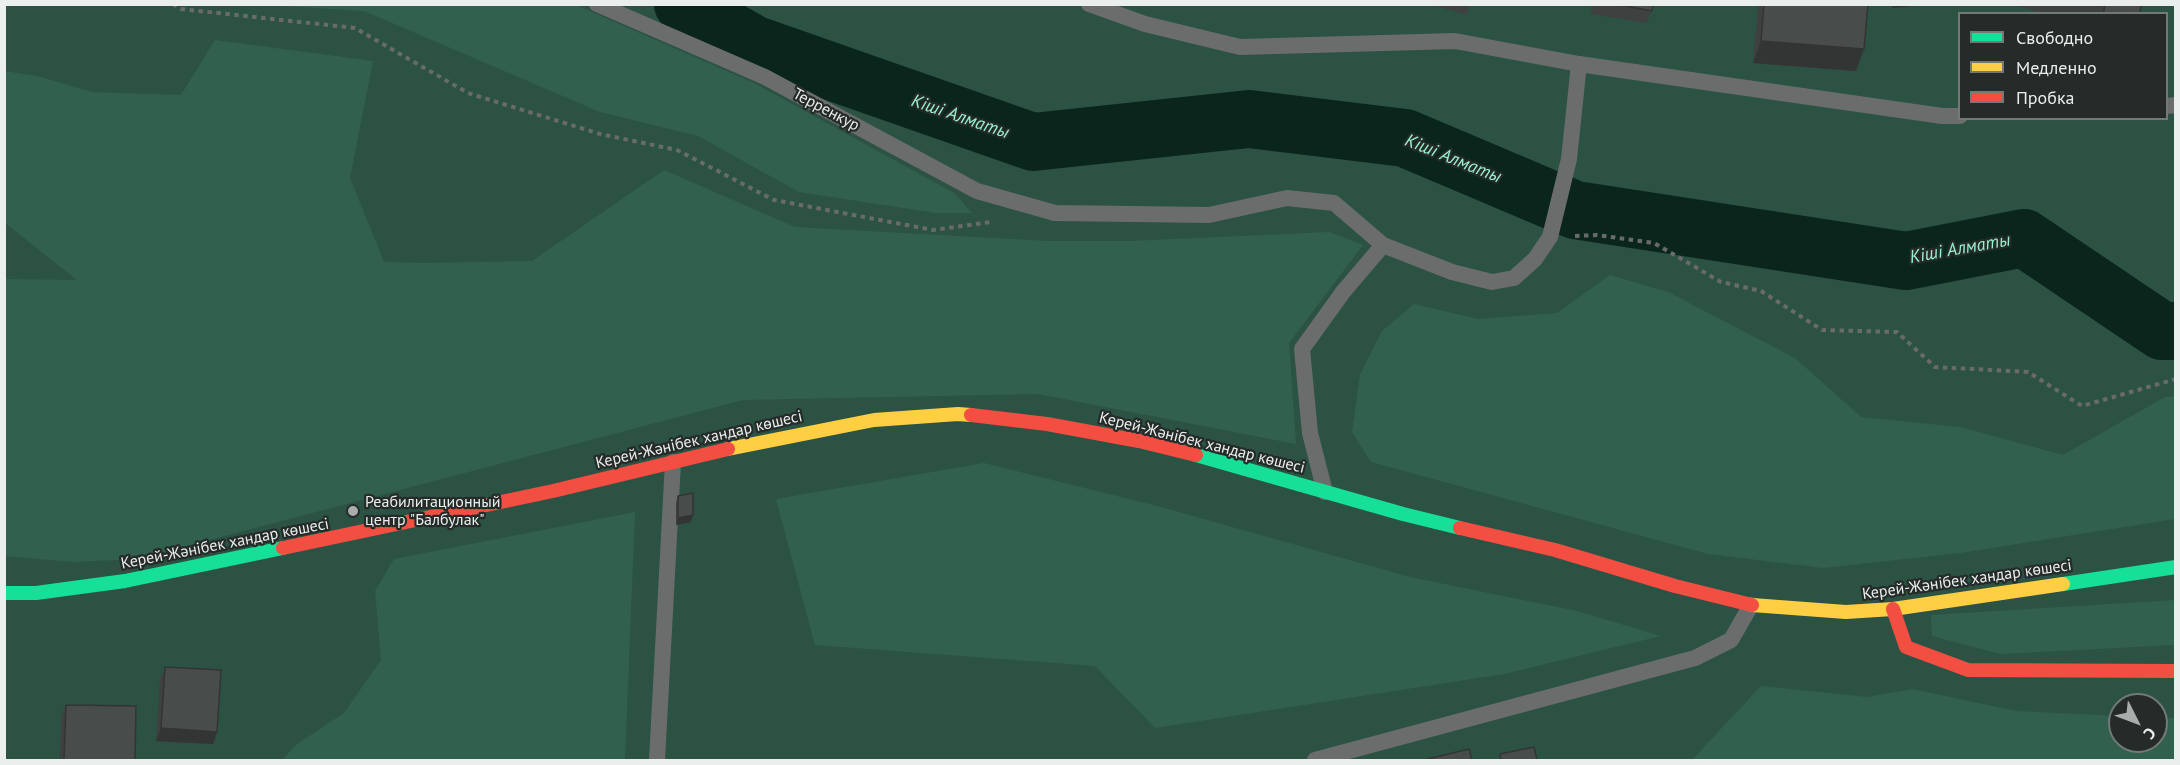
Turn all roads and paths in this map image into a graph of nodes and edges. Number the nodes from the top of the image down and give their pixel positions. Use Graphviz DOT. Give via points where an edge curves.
graph roads {
  1 [pos="173,4"];
  2 [pos="597,4"];
  3 [pos="1089,4"];
  4 [pos="1579,64"];
  5 [pos="1958,116"];
  6 [pos="999,221"];
  7 [pos="1550,237"];
  8 [pos="1383,244"];
  9 [pos="2175,379"];
  10 [pos="673,462"];
  11 [pos="1325,492"];
  12 [pos="2175,567"];
  13 [pos="4,593"];
  14 [pos="1751,605"];
  15 [pos="1893,609"];
  16 [pos="2175,671"];
  17 [pos="657,760"];
  18 [pos="1315,760"];
  1 -- 6 [label="path" via="180,9 355,28 468,93 600,135 677,150 774,200 933,230"];
  2 -- 8 [label="lane, Терренкур" via="765,77 977,191 1054,213 1209,215 1287,198 1334,203"];
  3 -- 4 [label="lane" via="1145,24 1240,47 1455,41"];
  4 -- 5 [label="lane"];
  4 -- 7 [label="lane" via="1569,159"];
  7 -- 8 [label="lane, Терренкур" via="1535,259 1514,278 1492,282 1452,272"];
  7 -- 9 [label="path" via="1597,235 1654,243 1721,282 1761,291 1822,330 1897,332 1935,367 2028,372 2082,406"];
  8 -- 11 [label="lane" via="1302,349 1310,433"];
  10 -- 11 [label="main road, Керей-Жәнібек хандар көшесі" via="874,420 958,414 1047,424 1139,441"];
  10 -- 13 [label="main road, Керей-Жәнібек хандар көшесі" via="554,492 125,581 36,593"];
  10 -- 17 [label="lane"];
  11 -- 14 [label="main road, Керей-Жәнібек хандар көшесі"];
  12 -- 15 [label="main road, Керей-Жәнібек хандар көшесі"];
  14 -- 15 [label="main road, Керей-Жәнібек хандар көшесі" via="1846,612"];
  14 -- 18 [label="lane" via="1731,640 1695,658"];
  15 -- 16 [label="main road" via="1906,647 1968,670"];
}
